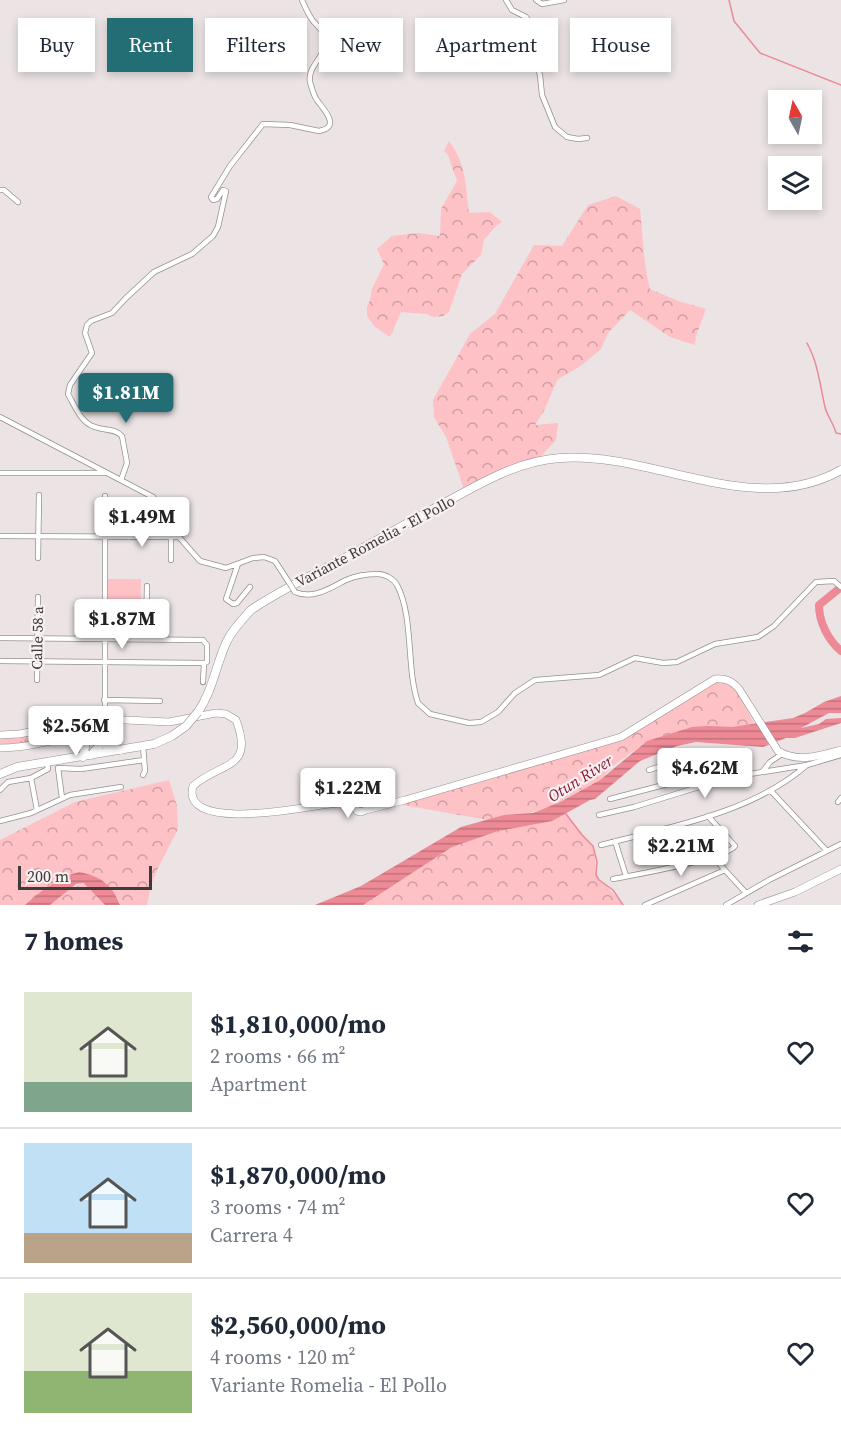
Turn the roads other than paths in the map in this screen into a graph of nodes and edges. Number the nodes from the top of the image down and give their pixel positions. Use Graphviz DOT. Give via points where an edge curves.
graph roads {
  1 [pos="302,0"];
  2 [pos="506,0"];
  3 [pos="536,0"];
  4 [pos="564,0"];
  5 [pos="587,138"];
  6 [pos="0,190"];
  7 [pos="18,202"];
  8 [pos="0,417"];
  9 [pos="841,470"];
  10 [pos="0,472"];
  11 [pos="107,473"];
  12 [pos="121,480"];
  13 [pos="39,495"];
  14 [pos="105,496"];
  15 [pos="0,536"];
  16 [pos="39,536"];
  17 [pos="105,537"];
  18 [pos="171,537"];
  19 [pos="179,537"];
  20 [pos="38,558"];
  21 [pos="171,560"];
  22 [pos="237,564"];
  23 [pos="147,586"];
  24 [pos="250,587"];
  25 [pos="841,587"];
  26 [pos="38,597"];
  27 [pos="0,638"];
  28 [pos="37,638"];
  29 [pos="105,639"];
  30 [pos="146,639"];
  31 [pos="0,661"];
  32 [pos="37,661"];
  33 [pos="104,662"];
  34 [pos="204,663"];
  35 [pos="37,680"];
  36 [pos="203,682"];
  37 [pos="104,700"];
  38 [pos="160,700"];
  39 [pos="106,722"];
  40 [pos="82,732"];
  41 [pos="0,735"];
  42 [pos="104,740"];
  43 [pos="143,746"];
  44 [pos="0,748"];
  45 [pos="841,750"];
  46 [pos="122,751"];
  47 [pos="780,752"];
  48 [pos="105,753"];
  49 [pos="841,755"];
  50 [pos="86,756"];
  51 [pos="728,758"];
  52 [pos="144,759"];
  53 [pos="807,765"];
  54 [pos="47,766"];
  55 [pos="58,768"];
  56 [pos="649,770"];
  57 [pos="763,771"];
  58 [pos="698,773"];
  59 [pos="0,774"];
  60 [pos="143,775"];
  61 [pos="31,778"];
  62 [pos="121,787"];
  63 [pos="703,787"];
  64 [pos="0,790"];
  65 [pos="771,791"];
  66 [pos="631,794"];
  67 [pos="63,798"];
  68 [pos="610,800"];
  69 [pos="362,801"];
  70 [pos="342,804"];
  71 [pos="384,805"];
  72 [pos="634,807"];
  73 [pos="37,810"];
  74 [pos="356,810"];
  75 [pos="366,810"];
  76 [pos="599,815"];
  77 [pos="708,816"];
  78 [pos="0,821"];
  79 [pos="615,841"];
  80 [pos="841,844"];
  81 [pos="601,845"];
  82 [pos="827,850"];
  83 [pos="713,857"];
  84 [pos="841,869"];
  85 [pos="725,870"];
  86 [pos="626,876"];
  87 [pos="613,879"];
  88 [pos="746,893"];
  89 [pos="645,905"];
  90 [pos="726,905"];
  91 [pos="758,905"];
  1 -- 12 [label="street" via="324,36 323,52 310,79 317,100 328,113 329,125 319,131 263,124 211,197 217,199 226,191 213,236 192,254 154,272 112,314 87,325 85,333 92,353 70,384 68,394 87,423 116,430 122,436 127,464"];
  2 -- 5 [label="street" via="512,10 529,22 528,42 555,127 567,137"];
  3 -- 4 [label="street" via="542,4"];
  6 -- 7 [label="street"];
  8 -- 11 [label="street"];
  9 -- 43 [label="highway, Variante Romelia - El Pollo, bridge" via="794,488 755,488 576,457 514,468 251,610 227,641 207,698 198,712 164,741"];
  10 -- 11 [label="street"];
  11 -- 12 [label="street"];
  12 -- 19 [label="street" via="153,497"];
  13 -- 16 [label="street"];
  14 -- 17 [label="street"];
  15 -- 16 [label="street"];
  16 -- 17 [label="street"];
  16 -- 20 [label="street"];
  17 -- 18 [label="street"];
  17 -- 29 [label="street"];
  18 -- 19 [label="street"];
  18 -- 21 [label="street"];
  19 -- 22 [label="street" via="200,561 226,568"];
  22 -- 24 [label="street" via="226,599 237,603"];
  22 -- 25 [label="street, bridge" via="259,556 269,558 279,566 295,592 302,594 377,574 393,579 404,607 418,703 430,714 475,723 492,717 515,693 535,680 599,675 635,658 676,662 715,644 758,637 819,581 834,581"];
  23 -- 30 [label="street"];
  26 -- 28 [label="street, Calle 58 a"];
  27 -- 28 [label="street"];
  28 -- 29 [label="street"];
  28 -- 32 [label="street, Calle 58 a"];
  29 -- 30 [label="street"];
  29 -- 33 [label="street"];
  30 -- 34 [label="street" via="203,640 207,645"];
  31 -- 32 [label="street"];
  32 -- 33 [label="street"];
  32 -- 35 [label="street, Calle 58 a"];
  33 -- 34 [label="street"];
  33 -- 37 [label="street"];
  34 -- 36 [label="street"];
  37 -- 38 [label="street"];
  37 -- 39 [label="street"];
  39 -- 40 [label="main road"];
  39 -- 41 [label="main road"];
  39 -- 42 [label="street"];
  39 -- 70 [label="main road" via="169,722 216,713 236,720 243,744 241,754 193,786 192,798 204,809 270,813"];
  40 -- 44 [label="main road" via="20,748"];
  40 -- 50 [label="highway"];
  42 -- 46 [label="highway"];
  42 -- 48 [label="street"];
  42 -- 50 [label="highway"];
  43 -- 46 [label="highway, Variante Romelia - El Pollo"];
  43 -- 52 [label="street"];
  45 -- 47 [label="main road" via="801,759"];
  46 -- 48 [label="highway, Variante Romelia - El Pollo"];
  47 -- 57 [label="street"];
  47 -- 71 [label="main road" via="740,689 726,679 709,681 621,737"];
  48 -- 50 [label="highway, Variante Romelia - El Pollo"];
  49 -- 53 [label="street"];
  50 -- 54 [label="highway, Variante Romelia - El Pollo"];
  51 -- 58 [label="street"];
  52 -- 55 [label="street" via="81,769"];
  52 -- 60 [label="street"];
  53 -- 57 [label="street"];
  53 -- 65 [label="street"];
  54 -- 55 [label="street"];
  54 -- 59 [label="highway, Variante Romelia - El Pollo" via="17,767"];
  54 -- 61 [label="street"];
  55 -- 67 [label="street"];
  56 -- 58 [label="street" via="689,757"];
  57 -- 63 [label="street"];
  58 -- 63 [label="street"];
  58 -- 66 [label="street"];
  61 -- 64 [label="street" via="8,782"];
  61 -- 73 [label="street"];
  62 -- 67 [label="street"];
  63 -- 72 [label="street"];
  65 -- 77 [label="street"];
  65 -- 82 [label="street"];
  66 -- 68 [label="street"];
  66 -- 72 [label="street"];
  67 -- 73 [label="street"];
  69 -- 70 [label="main road"];
  69 -- 71 [label="main road"];
  69 -- 74 [label="main road" via="354,804"];
  69 -- 75 [label="main road"];
  70 -- 74 [label="main road"];
  71 -- 75 [label="main road"];
  72 -- 76 [label="street"];
  73 -- 78 [label="street"];
  74 -- 75 [label="main road"];
  77 -- 79 [label="street"];
  77 -- 83 [label="street" via="735,846"];
  79 -- 81 [label="street"];
  79 -- 86 [label="street"];
  80 -- 82 [label="street"];
  82 -- 88 [label="street"];
  83 -- 85 [label="street"];
  83 -- 86 [label="street"];
  84 -- 91 [label="main road"];
  85 -- 88 [label="street"];
  85 -- 89 [label="street"];
  86 -- 87 [label="street"];
  88 -- 90 [label="street"];
}
